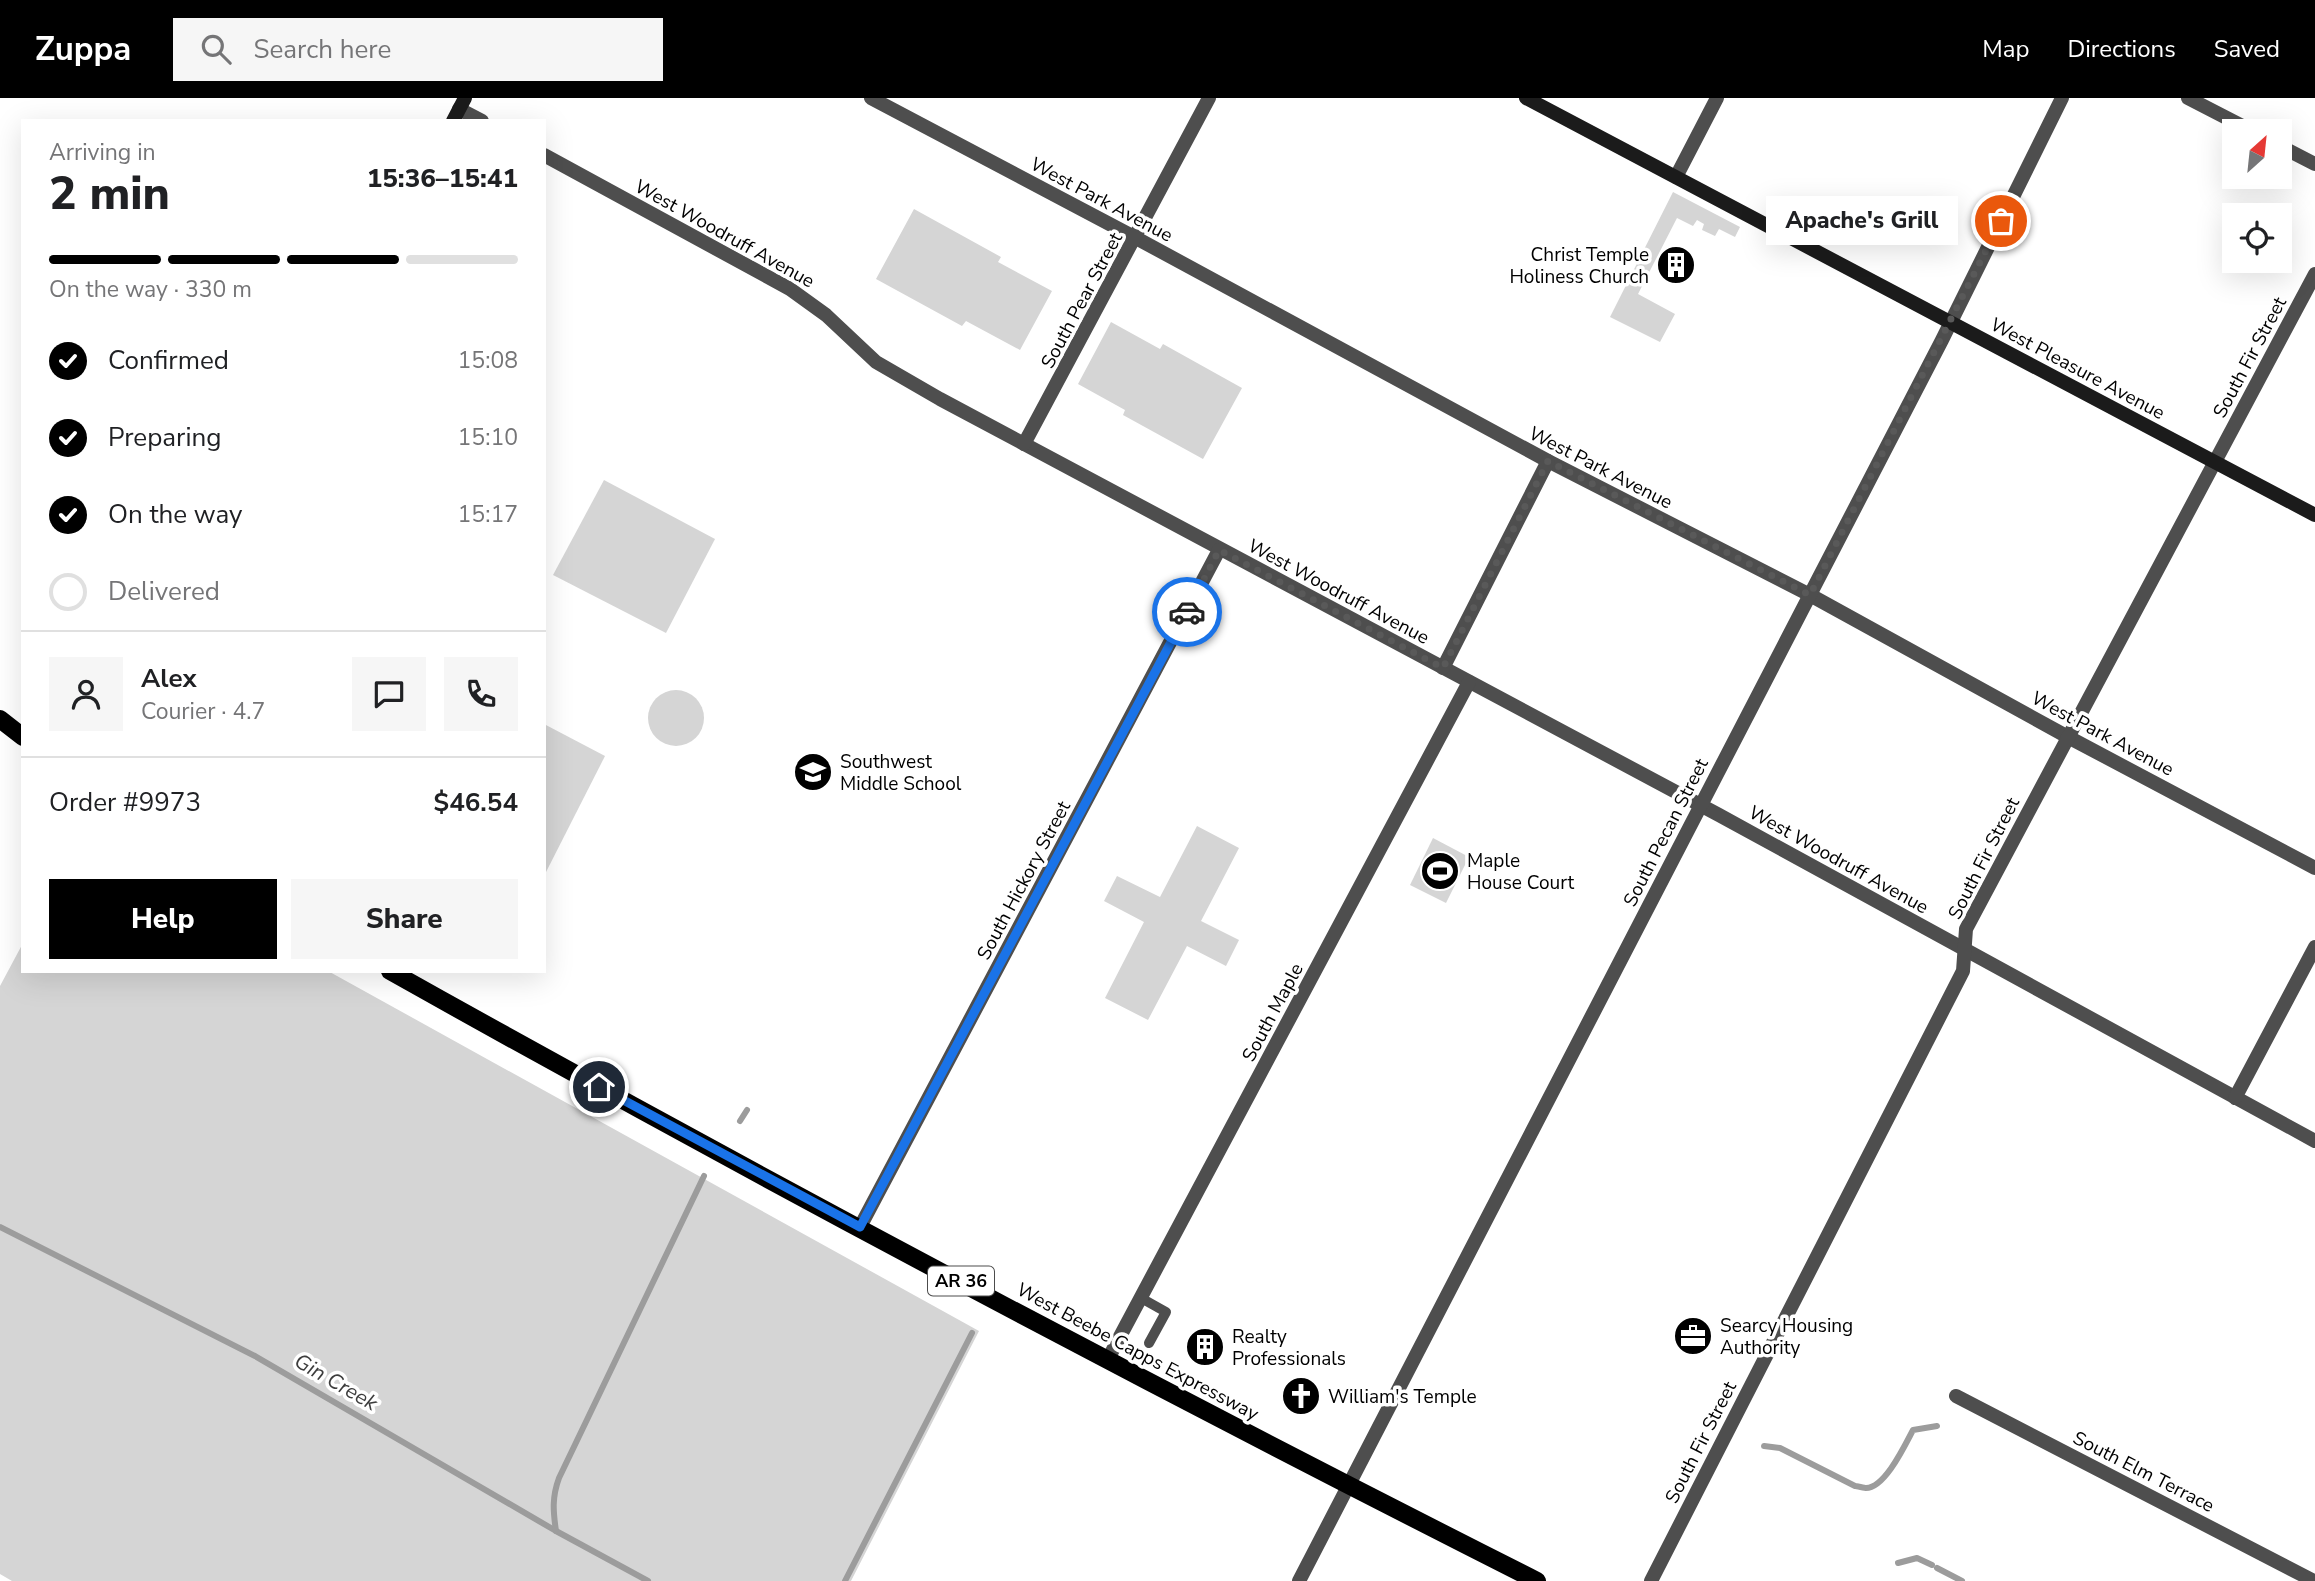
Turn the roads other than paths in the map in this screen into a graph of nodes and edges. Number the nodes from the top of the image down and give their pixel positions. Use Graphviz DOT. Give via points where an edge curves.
graph roads {
  1 [pos="871,98"];
  2 [pos="1209,98"];
  3 [pos="1526,98"];
  4 [pos="1717,98"];
  5 [pos="2062,98"];
  6 [pos="2188,98"];
  7 [pos="459,109"];
  8 [pos="478,119"];
  9 [pos="2229,119"];
  10 [pos="2292,152"];
  11 [pos="546,156"];
  12 [pos="2315,164"];
  13 [pos="1676,177"];
  14 [pos="1136,238"];
  15 [pos="2315,274"];
  16 [pos="1951,323"];
  17 [pos="1024,444"];
  18 [pos="1548,461"];
  19 [pos="2215,462"];
  20 [pos="2315,515"];
  21 [pos="1219,550"];
  22 [pos="1810,595"];
  23 [pos="1443,668"];
  24 [pos="1469,682"];
  25 [pos="0,719"];
  26 [pos="21,735"];
  27 [pos="2068,737"];
  28 [pos="1701,805"];
  29 [pos="2315,868"];
  30 [pos="2315,947"];
  31 [pos="1964,949"];
  32 [pos="394,973"];
  33 [pos="2235,1098"];
  34 [pos="2315,1141"];
  35 [pos="860,1227"];
  36 [pos="1141,1298"];
  37 [pos="1149,1343"];
  38 [pos="1108,1359"];
  39 [pos="1956,1396"];
  40 [pos="1348,1485"];
  41 [pos="1299,1581"];
  42 [pos="1537,1581"];
  43 [pos="1651,1581"];
  44 [pos="2314,1581"];
  1 -- 14 [label="street, West Park Avenue"];
  2 -- 14 [label="street, South Pear Street"];
  3 -- 13 [label="street, West Pleasure Avenue"];
  4 -- 13 [label="street"];
  5 -- 16 [label="street, South Pecan Street"];
  6 -- 9 [label="street"];
  7 -- 8 [label="street"];
  10 -- 12 [label="street"];
  11 -- 17 [label="street, West Woodruff Avenue" via="790,289 827,315 876,362"];
  13 -- 16 [label="street, West Pleasure Avenue"];
  14 -- 17 [label="street, South Pear Street"];
  14 -- 18 [label="street, West Park Avenue"];
  15 -- 19 [label="street, South Fir Street"];
  16 -- 19 [label="street, West Pleasure Avenue"];
  16 -- 22 [label="street, South Pecan Street"];
  17 -- 21 [label="street, West Woodruff Avenue"];
  18 -- 22 [label="street, West Park Avenue"];
  18 -- 23 [label="street"];
  19 -- 20 [label="street, West Pleasure Avenue"];
  19 -- 27 [label="street, South Fir Street"];
  21 -- 23 [label="street, West Woodruff Avenue"];
  21 -- 35 [label="street, South Hickory Street"];
  22 -- 27 [label="street, West Park Avenue"];
  22 -- 28 [label="street, South Pecan Street"];
  23 -- 24 [label="street, West Woodruff Avenue"];
  24 -- 28 [label="street, West Woodruff Avenue"];
  24 -- 36 [label="street, South Maple"];
  25 -- 26 [label="main road"];
  27 -- 29 [label="street, West Park Avenue"];
  27 -- 31 [label="street, South Fir Street" via="1966,929"];
  28 -- 31 [label="street, West Woodruff Avenue"];
  28 -- 40 [label="street, South Pecan Street"];
  30 -- 33 [label="street"];
  31 -- 33 [label="street, West Woodruff Avenue"];
  31 -- 43 [label="street, South Fir Street" via="1963,971"];
  32 -- 35 [label="main road, West Beebe Capps Expressway / AR 36"];
  33 -- 34 [label="street, West Woodruff Avenue"];
  35 -- 38 [label="main road, West Beebe Capps Expressway / AR 36"];
  36 -- 37 [label="lane" via="1166,1311"];
  36 -- 38 [label="street, South Maple"];
  38 -- 40 [label="main road, West Beebe Capps Expressway / AR 36"];
  39 -- 44 [label="street, South Elm Terrace"];
  40 -- 41 [label="street, South Pecan Street"];
  40 -- 42 [label="main road, West Beebe Capps Expressway / AR 36"];
}
